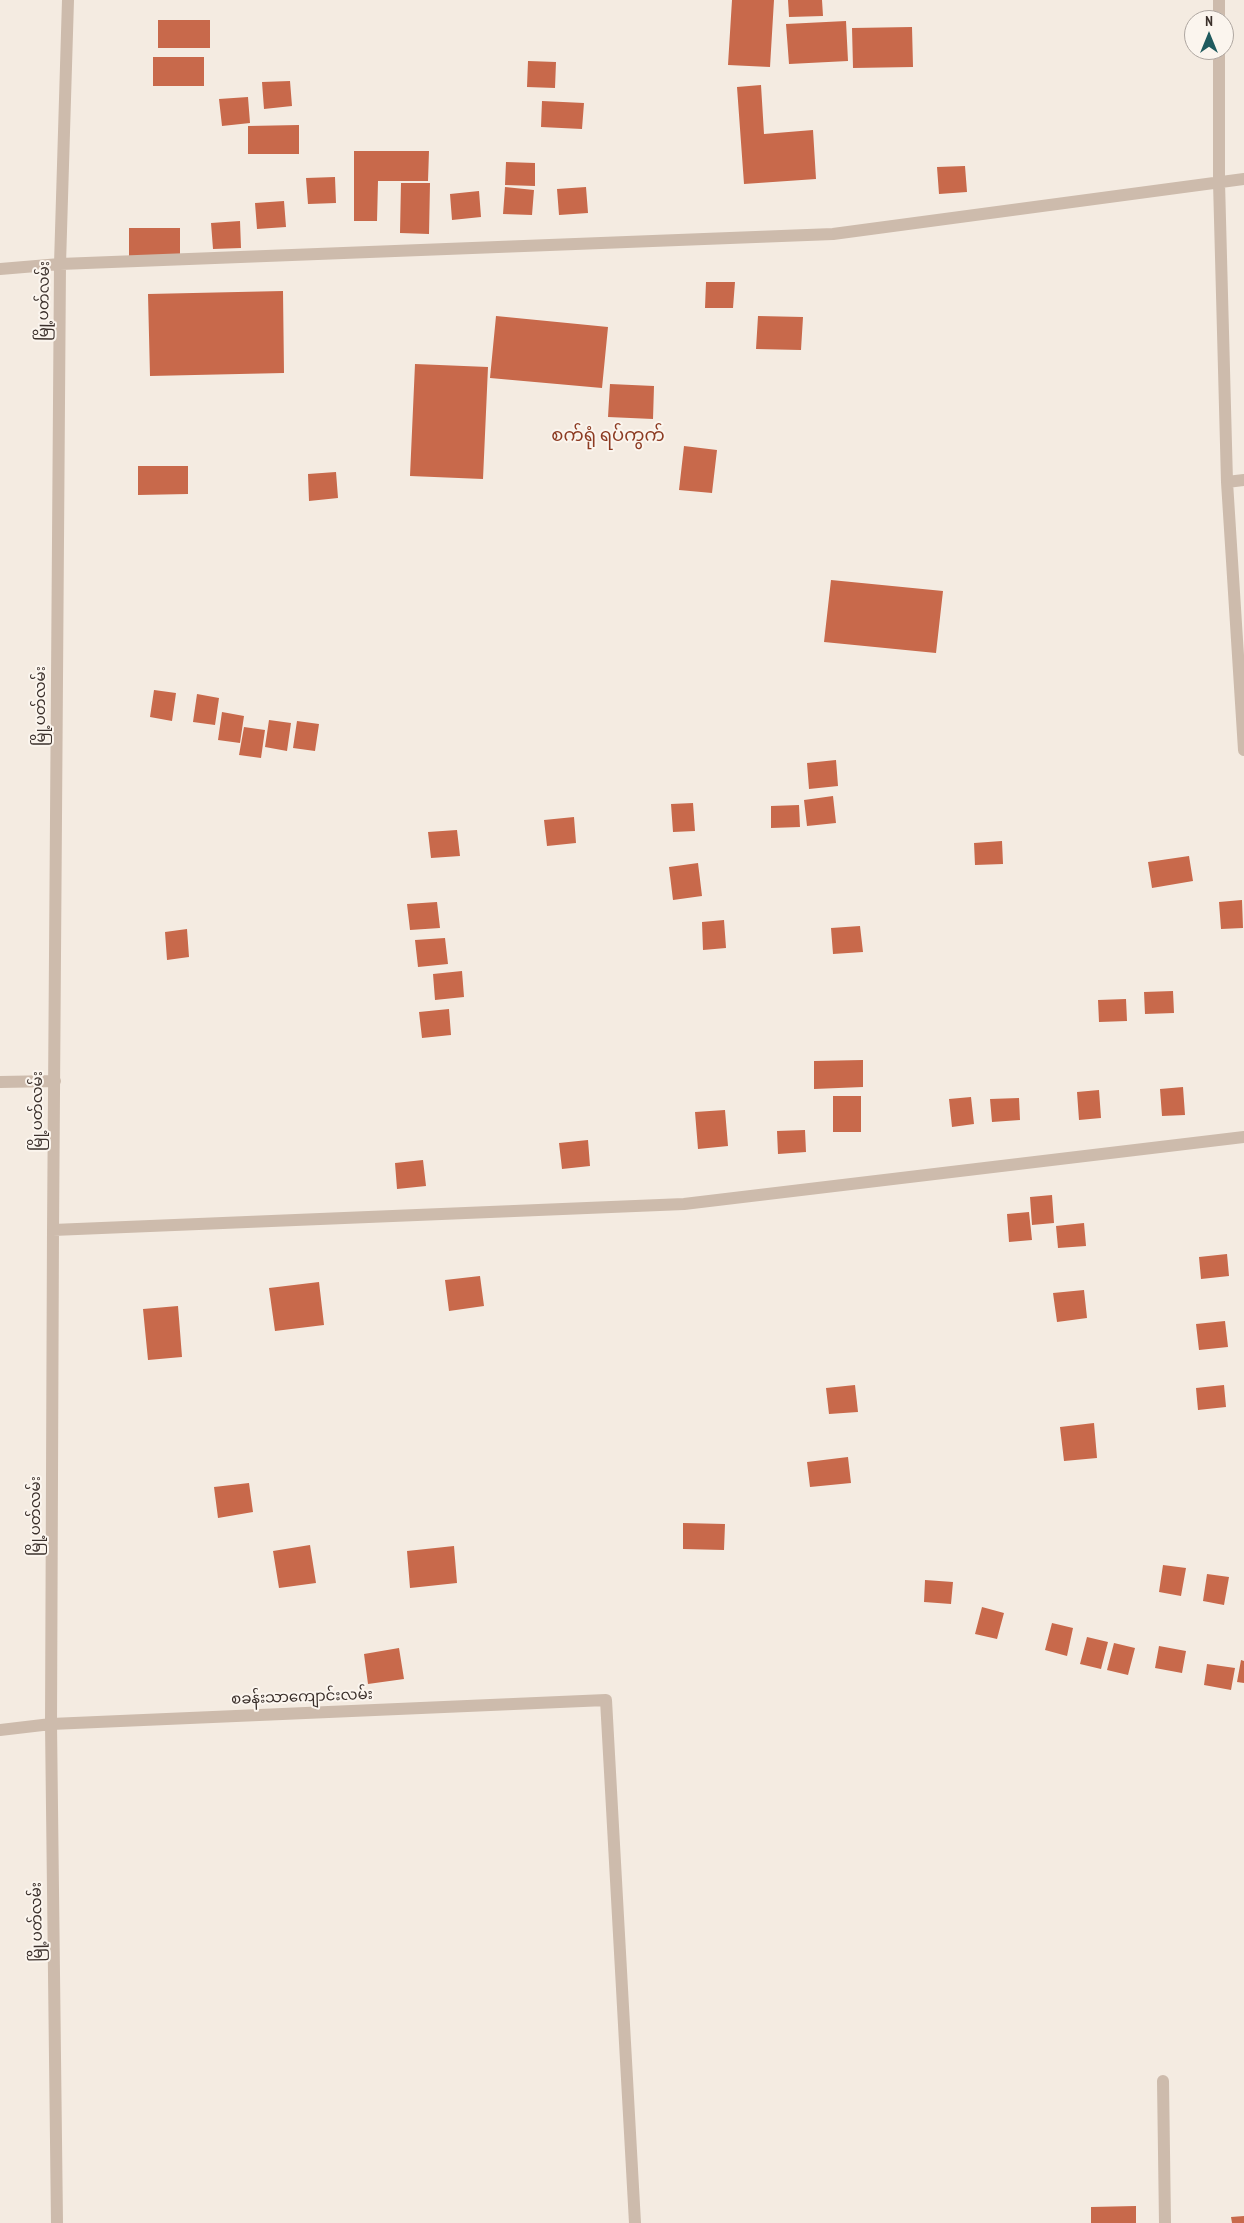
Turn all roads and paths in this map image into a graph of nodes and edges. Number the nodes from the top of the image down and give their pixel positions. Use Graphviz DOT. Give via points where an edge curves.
graph roads {
  1 [pos="68,0"];
  2 [pos="1219,60"];
  3 [pos="1244,179"];
  4 [pos="1219,182"];
  5 [pos="60,264"];
  6 [pos="0,270"];
  7 [pos="1244,480"];
  8 [pos="1227,482"];
  9 [pos="1244,750"];
  10 [pos="54,1081"];
  11 [pos="0,1082"];
  12 [pos="1244,1137"];
  13 [pos="53,1230"];
  14 [pos="51,1724"];
  15 [pos="0,1730"];
  16 [pos="1163,2081"];
  17 [pos="57,2223"];
  18 [pos="635,2223"];
  19 [pos="1164,2223"];
  1 -- 5 [label="street, မြို့ပတ်လမ်း"];
  2 -- 4 [label="street"];
  3 -- 4 [label="street"];
  4 -- 5 [label="street" via="833,234"];
  4 -- 8 [label="street"];
  5 -- 6 [label="street"];
  5 -- 10 [label="street, မြို့ပတ်လမ်း"];
  7 -- 8 [label="street"];
  8 -- 9 [label="street"];
  10 -- 11 [label="street"];
  10 -- 13 [label="street, မြို့ပတ်လမ်း"];
  12 -- 13 [label="street" via="684,1204"];
  13 -- 14 [label="street, မြို့ပတ်လမ်း"];
  14 -- 15 [label="street, စခန်းသာကျောင်းလမ်း"];
  14 -- 17 [label="street, မြို့ပတ်လမ်း"];
  14 -- 18 [label="street, စခန်းသာကျောင်းလမ်း" via="606,1700"];
  16 -- 19 [label="street"];
}
